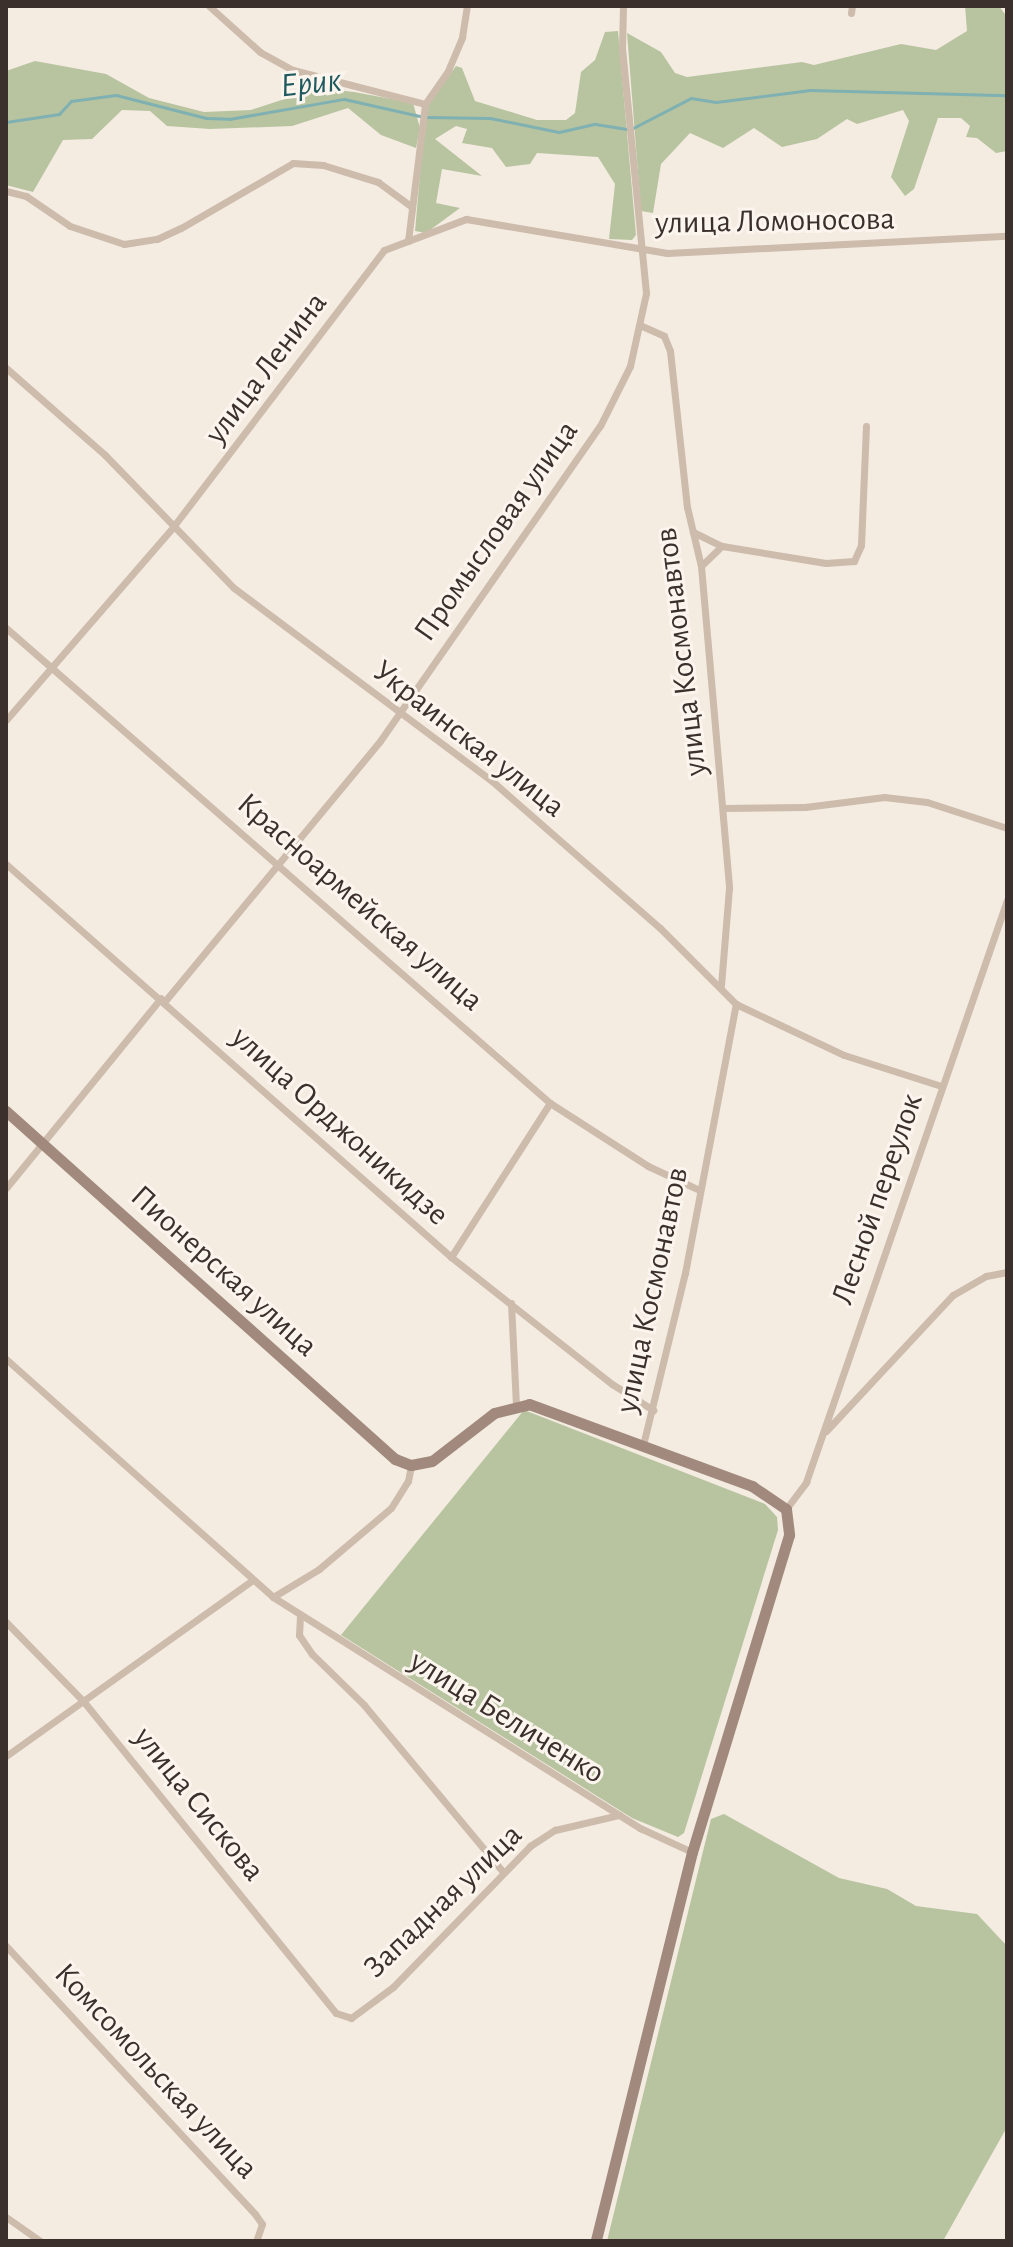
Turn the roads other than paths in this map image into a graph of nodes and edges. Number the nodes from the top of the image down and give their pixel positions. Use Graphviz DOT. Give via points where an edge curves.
graph roads {
  1 [pos="209,6"];
  2 [pos="467,6"];
  3 [pos="623,6"];
  4 [pos="425,104"];
  5 [pos="6,191"];
  6 [pos="412,207"];
  7 [pos="1007,236"];
  8 [pos="408,241"];
  9 [pos="642,249"];
  10 [pos="642,326"];
  11 [pos="6,368"];
  12 [pos="866,426"];
  13 [pos="173,527"];
  14 [pos="693,532"];
  15 [pos="722,546"];
  16 [pos="701,566"];
  17 [pos="6,628"];
  18 [pos="51,669"];
  19 [pos="397,713"];
  20 [pos="6,720"];
  21 [pos="723,808"];
  22 [pos="1007,828"];
  23 [pos="6,864"];
  24 [pos="280,864"];
  25 [pos="1007,900"];
  26 [pos="721,986"];
  27 [pos="163,999"];
  28 [pos="736,1004"];
  29 [pos="941,1086"];
  30 [pos="550,1103"];
  31 [pos="6,1111"];
  32 [pos="43,1144"];
  33 [pos="6,1188"];
  34 [pos="697,1189"];
  35 [pos="451,1257"];
  36 [pos="1007,1272"];
  37 [pos="511,1303"];
  38 [pos="6,1359"];
  39 [pos="516,1405"];
  40 [pos="653,1410"];
  41 [pos="822,1435"];
  42 [pos="643,1445"];
  43 [pos="411,1465"];
  44 [pos="786,1509"];
  45 [pos="251,1581"];
  46 [pos="273,1597"];
  47 [pos="300,1616"];
  48 [pos="6,1622"];
  49 [pos="84,1702"];
  50 [pos="6,1756"];
  51 [pos="619,1815"];
  52 [pos="692,1852"];
  53 [pos="503,1872"];
  54 [pos="6,1946"];
  55 [pos="351,2018"];
  56 [pos="6,2217"];
  57 [pos="258,2238"];
  58 [pos="40,2241"];
  59 [pos="596,2241"];
  1 -- 4 [label="street" via="260,52 293,70"];
  2 -- 4 [label="street" via="462,37 447,73"];
  3 -- 9 [label="street, Промысловая улица" via="622,48"];
  4 -- 6 [label="street"];
  5 -- 6 [label="street" via="26,196 70,226 124,244 157,239 181,228 293,163 323,165 378,182"];
  6 -- 8 [label="street"];
  7 -- 9 [label="street, улица Ломоносова" via="747,252"];
  8 -- 9 [label="street, улица Ломоносова" via="466,219"];
  8 -- 13 [label="street, улица Ленина" via="384,250"];
  9 -- 10 [label="street, Промысловая улица"];
  10 -- 14 [label="street, улица Космонавтов" via="664,336 670,351"];
  10 -- 19 [label="street, Промысловая улица" via="630,366 600,426"];
  11 -- 13 [label="street, Украинская улица" via="105,455"];
  12 -- 15 [label="street" via="861,545 854,561 826,563"];
  13 -- 18 [label="street, улица Ленина"];
  13 -- 19 [label="street, Украинская улица" via="234,588"];
  14 -- 15 [label="street"];
  14 -- 16 [label="street, улица Космонавтов"];
  15 -- 16 [label="street"];
  16 -- 21 [label="street, улица Космонавтов"];
  17 -- 18 [label="street, Красноармейская улица"];
  18 -- 20 [label="street, улица Ленина"];
  18 -- 24 [label="street, Красноармейская улица"];
  19 -- 24 [label="street, Промысловая улица"];
  19 -- 26 [label="street, Украинская улица" via="492,781"];
  21 -- 22 [label="street" via="805,807 884,797 927,802"];
  21 -- 26 [label="street, улица Космонавтов" via="729,940"];
  23 -- 27 [label="street, улица Орджоникидзе"];
  24 -- 27 [label="street, Промысловая улица"];
  24 -- 30 [label="street, Красноармейская улица"];
  25 -- 29 [label="street, Лесной переулок"];
  26 -- 28 [label="street, Украинская улица"];
  27 -- 32 [label="street, Промысловая улица"];
  27 -- 35 [label="street, улица Орджоникидзе"];
  28 -- 29 [label="street, Украинская улица" via="844,1055"];
  28 -- 34 [label="street, улица Космонавтов"];
  29 -- 41 [label="street, Лесной переулок"];
  30 -- 34 [label="street, Красноармейская улица" via="648,1166"];
  30 -- 35 [label="street"];
  31 -- 32 [label="street, Пионерская улица"];
  32 -- 33 [label="street, Промысловая улица"];
  32 -- 43 [label="street, Пионерская улица" via="395,1459"];
  34 -- 40 [label="street, улица Космонавтов" via="685,1273"];
  35 -- 37 [label="street, улица Орджоникидзе"];
  36 -- 41 [label="street" via="986,1276 953,1295"];
  37 -- 39 [label="street"];
  37 -- 40 [label="street, улица Орджоникидзе"];
  38 -- 45 [label="street, улица Беличенко"];
  39 -- 42 [label="street" via="544,1407"];
  39 -- 43 [label="street" via="494,1413 432,1461"];
  40 -- 42 [label="street, улица Космонавтов"];
  41 -- 44 [label="street, Лесной переулок" via="802,1490"];
  42 -- 44 [label="street" via="752,1486"];
  43 -- 46 [label="street" via="408,1481 391,1508 319,1569"];
  44 -- 52 [label="street" via="789,1535"];
  45 -- 46 [label="street, улица Беличенко"];
  45 -- 49 [label="street"];
  46 -- 47 [label="street, улица Беличенко"];
  47 -- 51 [label="street, улица Беличенко"];
  47 -- 53 [label="street" via="299,1635 312,1654 364,1705"];
  48 -- 49 [label="street, улица Сискова"];
  49 -- 50 [label="street"];
  49 -- 55 [label="street, улица Сискова" via="336,2013"];
  51 -- 52 [label="street, улица Беличенко"];
  51 -- 53 [label="street, Западная улица" via="555,1830"];
  52 -- 59 [label="street"];
  53 -- 55 [label="street, Западная улица" via="393,1987"];
  54 -- 57 [label="street, Комсомольская улица" via="247,2204 262,2224"];
  56 -- 58 [label="street"];
}
